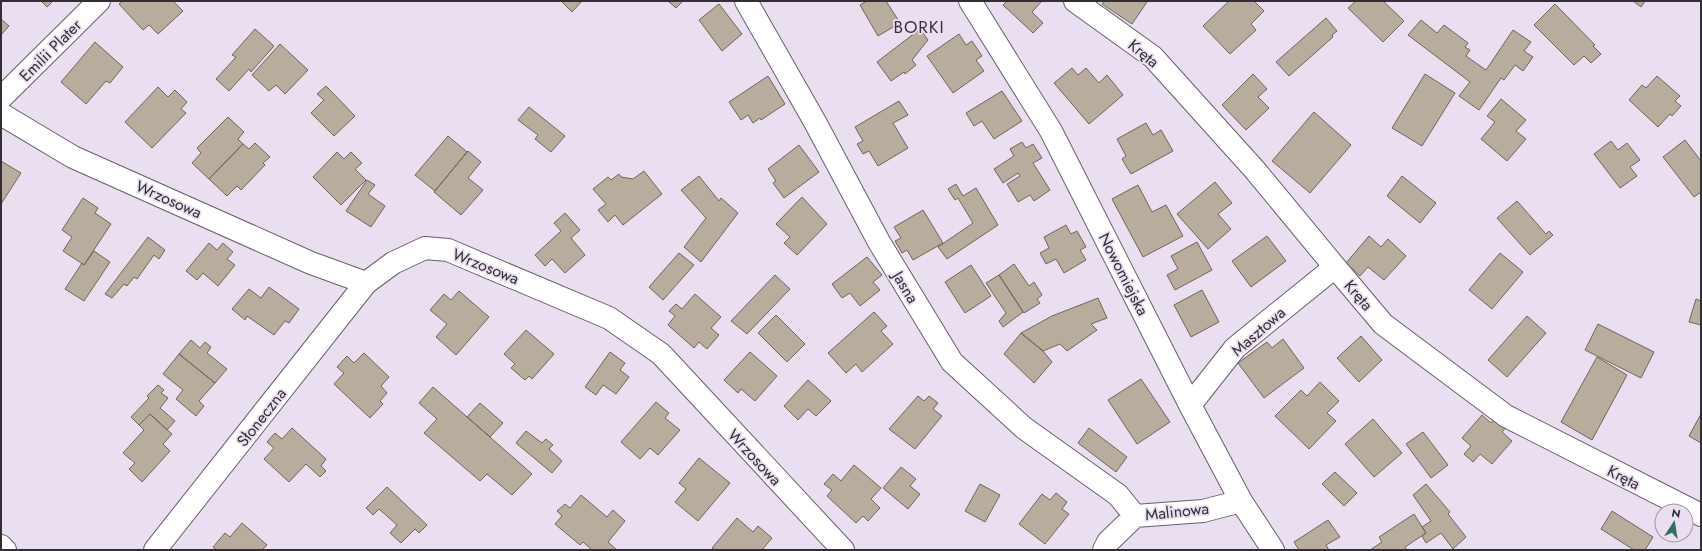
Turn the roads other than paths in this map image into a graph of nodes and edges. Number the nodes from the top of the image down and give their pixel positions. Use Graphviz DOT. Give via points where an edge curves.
graph roads {
  1 [pos="99,1"];
  2 [pos="746,1"];
  3 [pos="970,1"];
  4 [pos="1075,1"];
  5 [pos="1,98"];
  6 [pos="1,114"];
  7 [pos="1335,268"];
  8 [pos="366,283"];
  9 [pos="1190,404"];
  10 [pos="1241,501"];
  11 [pos="1701,515"];
  12 [pos="1136,516"];
  13 [pos="1,546"];
  14 [pos="6,550"];
  15 [pos="155,550"];
  16 [pos="843,550"];
  17 [pos="1104,550"];
  18 [pos="1273,550"];
  1 -- 5 [label="street, Emilii Plater"];
  2 -- 12 [label="street, Jasna" via="879,242 952,362 1024,428 1118,495"];
  3 -- 9 [label="street, Nowomiejska" via="1051,131"];
  4 -- 7 [label="street, Kręta" via="1153,57 1254,169"];
  6 -- 8 [label="street, Wrzosowa" via="73,157 311,263"];
  7 -- 9 [label="street, Masztowa" via="1235,348"];
  7 -- 11 [label="street, Kręta" via="1383,324 1506,416"];
  8 -- 15 [label="street, Słoneczna"];
  8 -- 16 [label="street, Wrzosowa" via="393,263 425,248 448,250 609,318 661,354"];
  9 -- 10 [label="street, Nowomiejska"];
  10 -- 12 [label="street, Malinowa" via="1203,511"];
  10 -- 18 [label="street, Nowomiejska"];
  12 -- 17 [label="street, Malinowa" via="1108,542"];
  13 -- 14 [label="street"];
}
